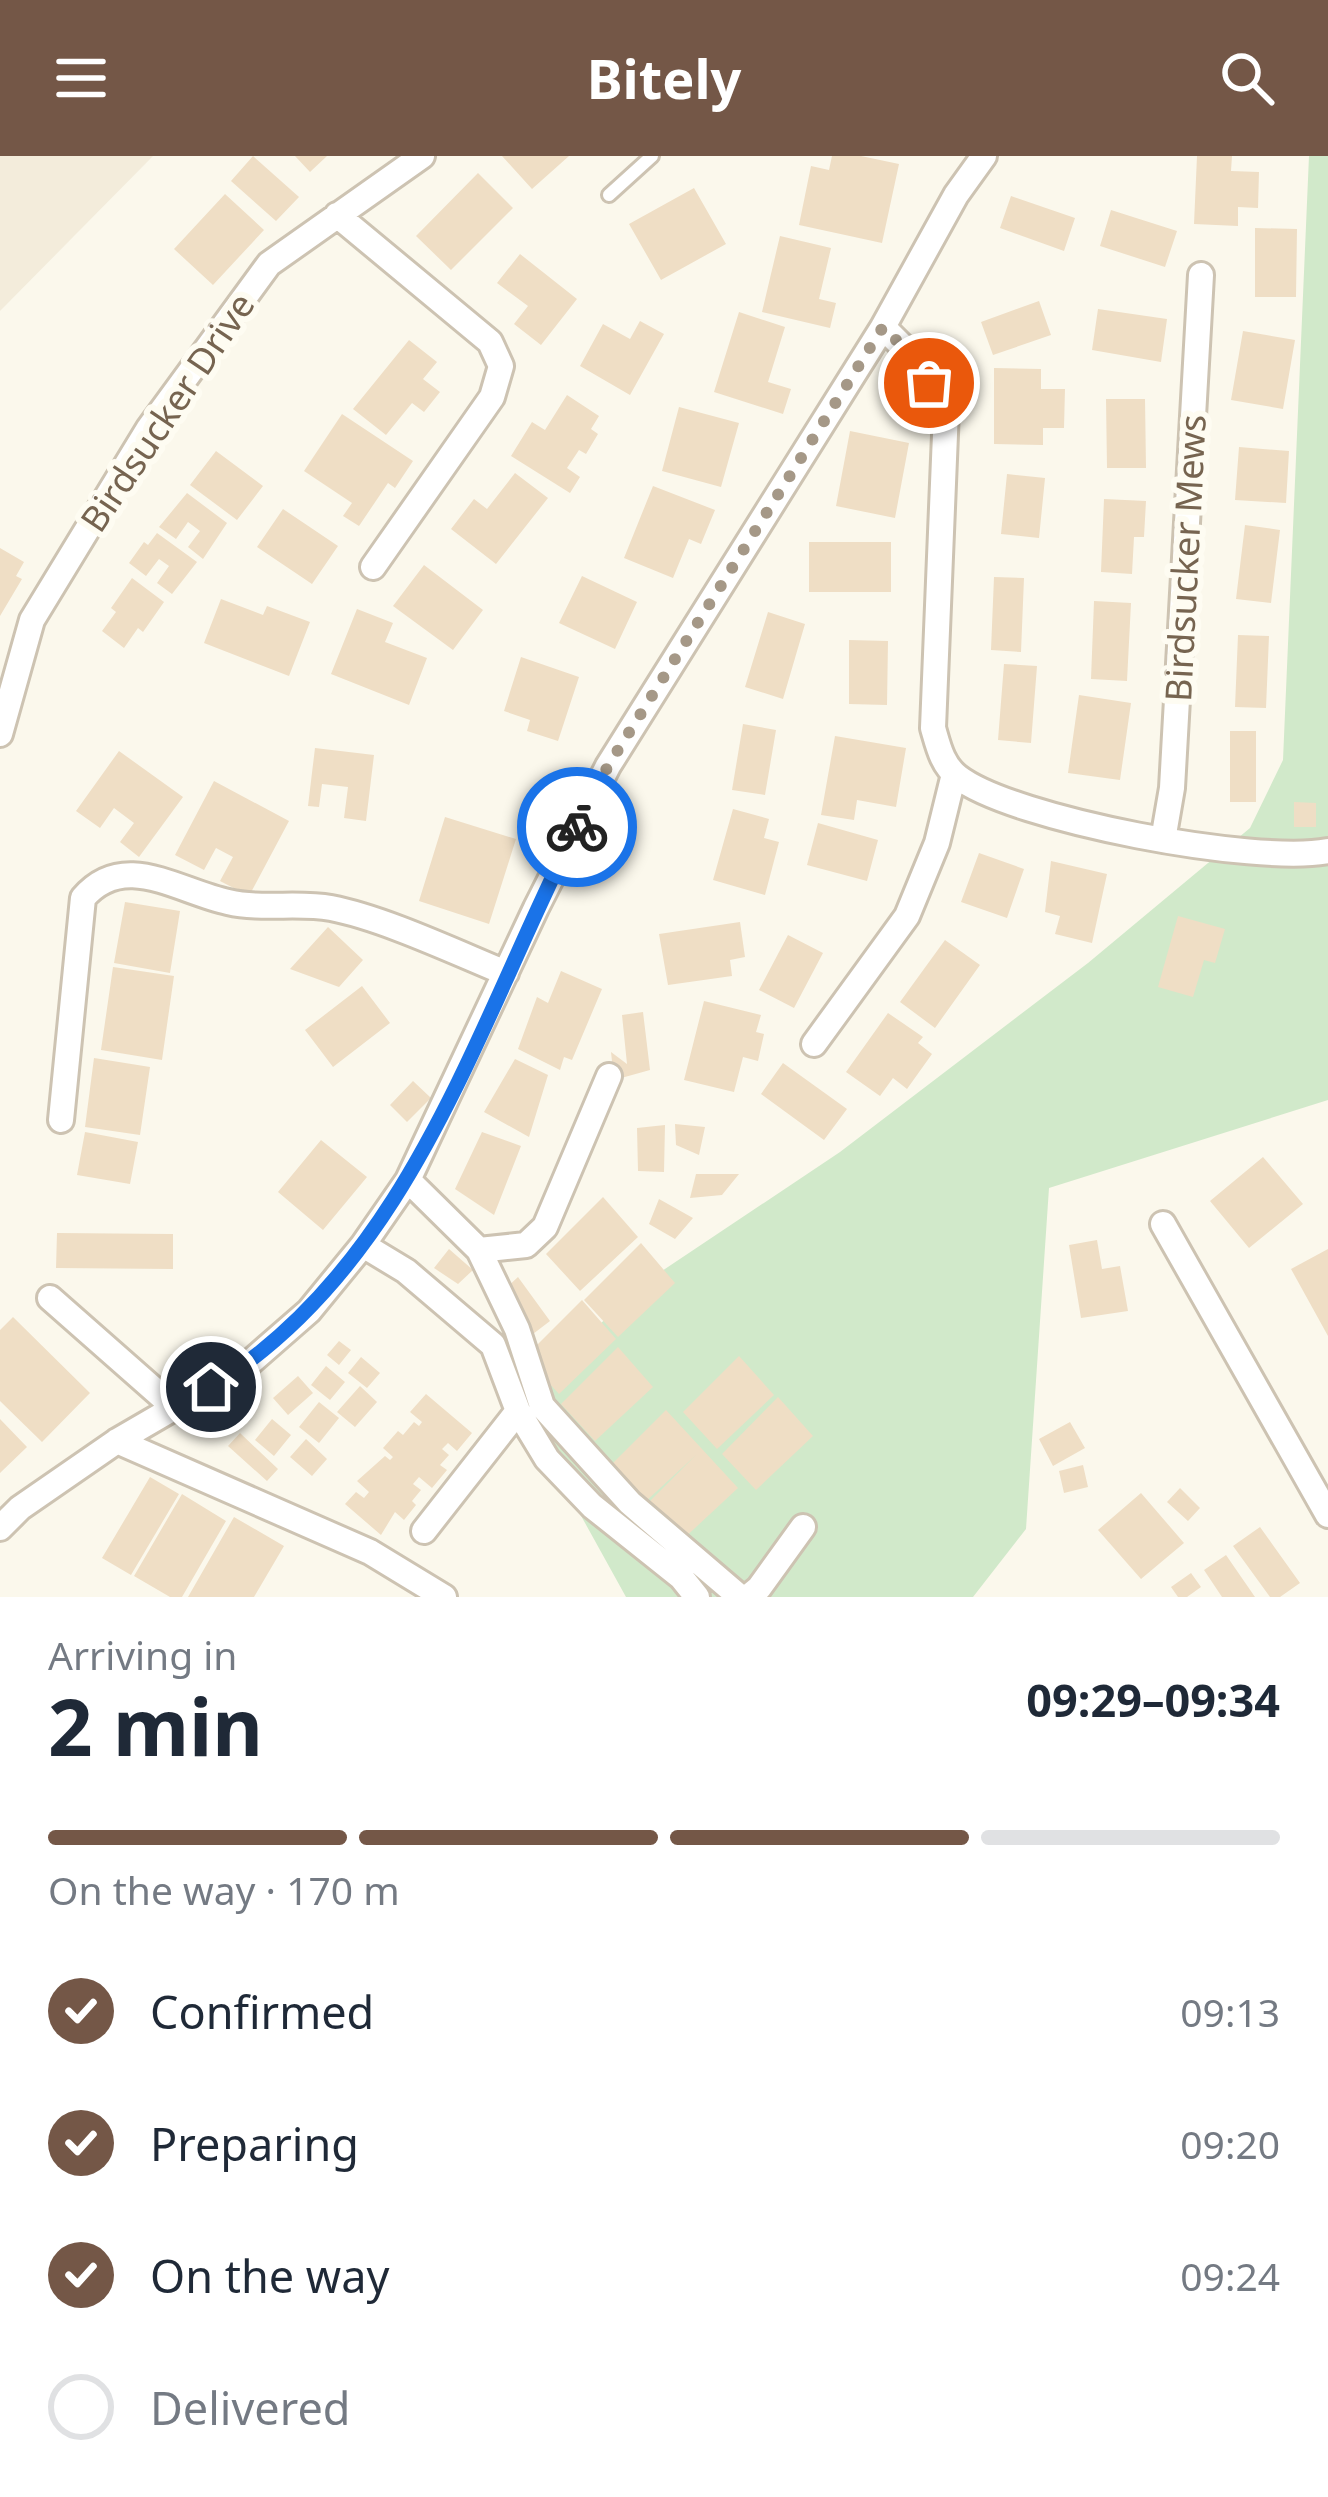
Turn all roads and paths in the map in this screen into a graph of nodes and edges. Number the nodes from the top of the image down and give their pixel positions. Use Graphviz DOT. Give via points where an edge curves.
graph roads {
  1 [pos="422,156"];
  2 [pos="652,156"];
  3 [pos="984,156"];
  4 [pos="609,195"];
  5 [pos="337,215"];
  6 [pos="1202,275"];
  7 [pos="883,327"];
  8 [pos="373,567"];
  9 [pos="0,734"];
  10 [pos="954,774"];
  11 [pos="1163,840"];
  12 [pos="1328,851"];
  13 [pos="506,973"];
  14 [pos="814,1044"];
  15 [pos="609,1076"];
  16 [pos="61,1120"];
  17 [pos="408,1180"];
  18 [pos="1163,1224"];
  19 [pos="363,1245"];
  20 [pos="479,1250"];
  21 [pos="50,1298"];
  22 [pos="176,1409"];
  23 [pos="518,1411"];
  24 [pos="117,1441"];
  25 [pos="1328,1515"];
  26 [pos="803,1527"];
  27 [pos="0,1528"];
  28 [pos="424,1531"];
  29 [pos="444,1597"];
  30 [pos="697,1597"];
  31 [pos="744,1597"];
  1 -- 5 [label="street, Birdsucker Drive"];
  2 -- 4 [label="lane"];
  3 -- 7 [label="street"];
  5 -- 8 [label="street" via="490,342 501,366 492,397"];
  5 -- 9 [label="street, Birdsucker Drive" via="268,265 148,428 32,620"];
  6 -- 11 [label="street, Birdsucker Mews"];
  7 -- 10 [label="street" via="946,410 933,728"];
  7 -- 13 [label="street" via="608,766"];
  10 -- 11 [label="street" via="996,800"];
  10 -- 14 [label="street" via="907,916"];
  11 -- 12 [label="street" via="1281,855"];
  13 -- 16 [label="street" via="331,908 229,903 117,873 82,898"];
  13 -- 17 [label="street"];
  15 -- 20 [label="street" via="545,1227 526,1245"];
  17 -- 19 [label="street"];
  17 -- 20 [label="street"];
  18 -- 25 [label="street"];
  19 -- 22 [label="street" via="309,1311 246,1366"];
  19 -- 23 [label="street" via="493,1345"];
  20 -- 31 [label="street" via="542,1406 630,1503"];
  21 -- 22 [label="street"];
  22 -- 24 [label="street"];
  23 -- 28 [label="street"];
  23 -- 30 [label="street" via="566,1480"];
  24 -- 27 [label="street"];
  24 -- 29 [label="street" via="370,1552"];
  26 -- 31 [label="street"];
}
